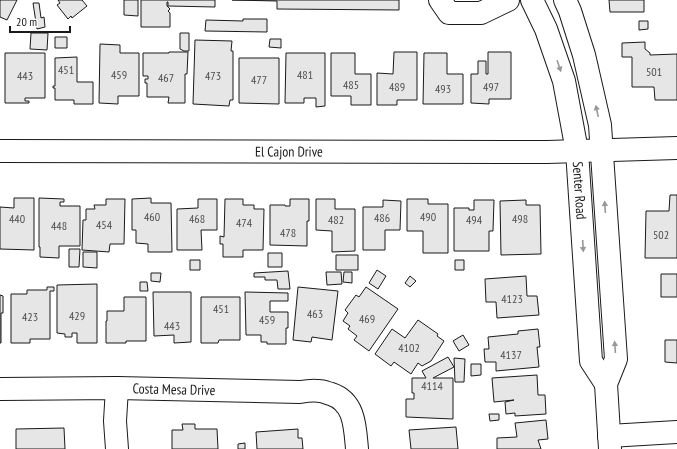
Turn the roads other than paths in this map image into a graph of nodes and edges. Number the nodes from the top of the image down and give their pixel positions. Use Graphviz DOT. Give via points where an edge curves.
graph roads {
  1 [pos="440,0"];
  2 [pos="508,0"];
  3 [pos="532,0"];
  4 [pos="565,0"];
  5 [pos="677,148"];
  6 [pos="601,150"];
  7 [pos="0,151"];
  8 [pos="577,151"];
  9 [pos="606,384"];
  10 [pos="117,388"];
  11 [pos="0,389"];
  12 [pos="677,432"];
  13 [pos="610,443"];
  14 [pos="117,449"];
  15 [pos="357,449"];
  1 -- 2 [label="street" via="450,13 481,13"];
  3 -- 8 [label="street, Senter Road, one-way" via="546,29 564,82"];
  6 -- 4 [label="street, Senter Road, one-way" via="600,125 584,55"];
  5 -- 6 [label="street, El Cajon Drive"];
  6 -- 8 [label="street, El Cajon Drive"];
  9 -- 6 [label="street, Senter Road, one-way" via="616,359"];
  7 -- 8 [label="street, El Cajon Drive"];
  8 -- 9 [label="street, Senter Road, one-way" via="591,361"];
  9 -- 13 [label="street, Senter Road"];
  10 -- 11 [label="street, Costa Mesa Drive"];
  10 -- 14 [label="street"];
  10 -- 15 [label="street, Costa Mesa Drive" via="320,391 344,402 351,412"];
  12 -- 13 [label="street"];
}
